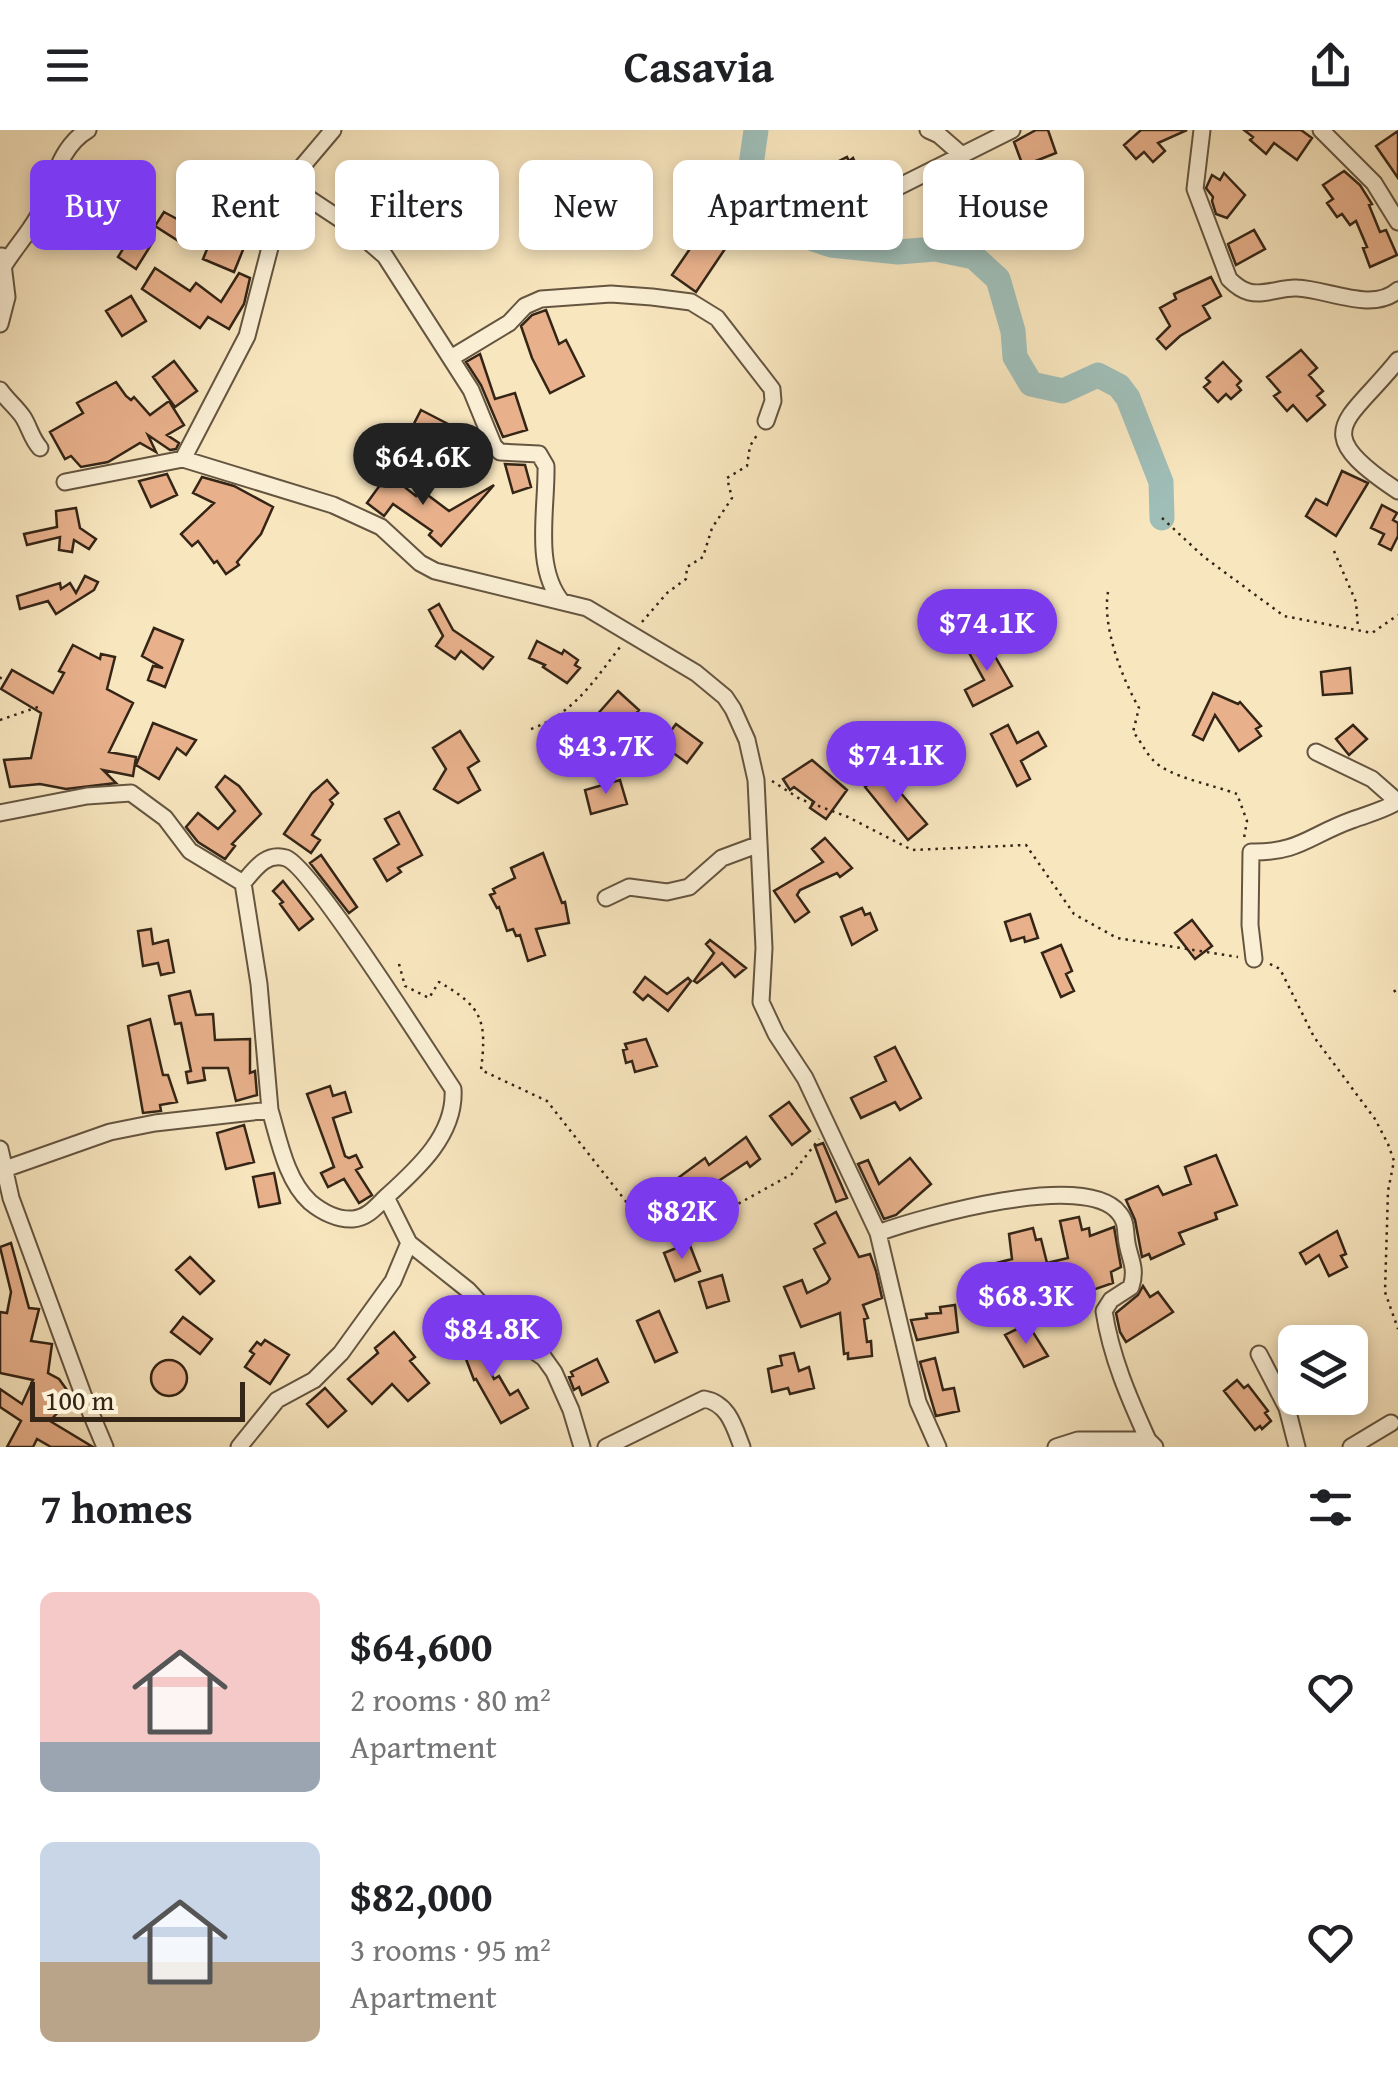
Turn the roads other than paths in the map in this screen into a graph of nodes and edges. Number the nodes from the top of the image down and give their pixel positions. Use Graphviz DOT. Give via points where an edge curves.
graph roads {
  1 [pos="88,130"];
  2 [pos="333,130"];
  3 [pos="928,130"];
  4 [pos="1012,130"];
  5 [pos="1202,130"];
  6 [pos="1321,130"];
  7 [pos="963,156"];
  8 [pos="308,160"];
  9 [pos="903,185"];
  10 [pos="315,203"];
  11 [pos="1398,222"];
  12 [pos="270,250"];
  13 [pos="2,258"];
  14 [pos="1395,299"];
  15 [pos="0,324"];
  16 [pos="451,358"];
  17 [pos="1398,360"];
  18 [pos="0,390"];
  19 [pos="766,420"];
  20 [pos="40,448"];
  21 [pos="183,460"];
  22 [pos="65,482"];
  23 [pos="1398,490"];
  24 [pos="562,602"];
  25 [pos="1316,752"];
  26 [pos="1398,802"];
  27 [pos="0,813"];
  28 [pos="757,845"];
  29 [pos="244,884"];
  30 [pos="606,898"];
  31 [pos="1254,959"];
  32 [pos="270,1110"];
  33 [pos="0,1149"];
  34 [pos="4,1169"];
  35 [pos="386,1198"];
  36 [pos="878,1232"];
  37 [pos="409,1243"];
  38 [pos="1259,1354"];
  39 [pos="1391,1423"];
  40 [pos="1152,1444"];
  41 [pos="105,1447"];
  42 [pos="239,1447"];
  43 [pos="582,1447"];
  44 [pos="606,1447"];
  45 [pos="742,1447"];
  46 [pos="938,1447"];
  47 [pos="1056,1447"];
  48 [pos="1297,1447"];
  49 [pos="1351,1447"];
  1 -- 13 [label="street" via="66,153 40,212"];
  2 -- 8 [label="street"];
  3 -- 7 [label="street"];
  4 -- 7 [label="street"];
  5 -- 14 [label="street" via="1197,200 1238,288"];
  6 -- 11 [label="street" via="1374,183"];
  7 -- 9 [label="street"];
  10 -- 16 [label="street" via="374,244"];
  12 -- 21 [label="street" via="247,336"];
  13 -- 15 [label="street" via="7,297"];
  16 -- 19 [label="street" via="541,299 611,294 691,302 717,318 772,389"];
  16 -- 24 [label="street" via="494,446 544,458 544,553 548,579"];
  17 -- 23 [label="street" via="1354,407 1343,438 1349,452"];
  18 -- 20 [label="street"];
  21 -- 22 [label="street"];
  21 -- 24 [label="street" via="333,505 381,527 434,571"];
  24 -- 28 [label="street" via="631,633 726,697 747,740 756,780"];
  25 -- 26 [label="street" via="1372,779"];
  26 -- 31 [label="street" via="1288,850 1251,852"];
  27 -- 29 [label="street" via="131,793 165,818 190,851"];
  28 -- 30 [label="street" via="722,858 690,887 630,887"];
  28 -- 36 [label="street" via="761,1002"];
  29 -- 32 [label="street"];
  29 -- 35 [label="street" via="270,857 296,863 453,1089 454,1106 432,1151"];
  32 -- 34 [label="street" via="110,1132"];
  32 -- 35 [label="street" via="292,1176 310,1202 352,1219"];
  33 -- 34 [label="street"];
  34 -- 41 [label="street"];
  35 -- 37 [label="street"];
  36 -- 40 [label="street" via="1012,1198 1079,1196 1115,1209 1127,1231 1134,1278 1104,1310 1106,1323 1116,1367"];
  36 -- 46 [label="street" via="918,1402"];
  37 -- 42 [label="street" via="393,1282 342,1353 314,1380 277,1400"];
  37 -- 43 [label="street" via="544,1358"];
  38 -- 48 [label="street" via="1287,1408"];
  39 -- 49 [label="street"];
  40 -- 47 [label="street" via="1078,1440"];
  44 -- 45 [label="street" via="704,1399 719,1403"];
}
